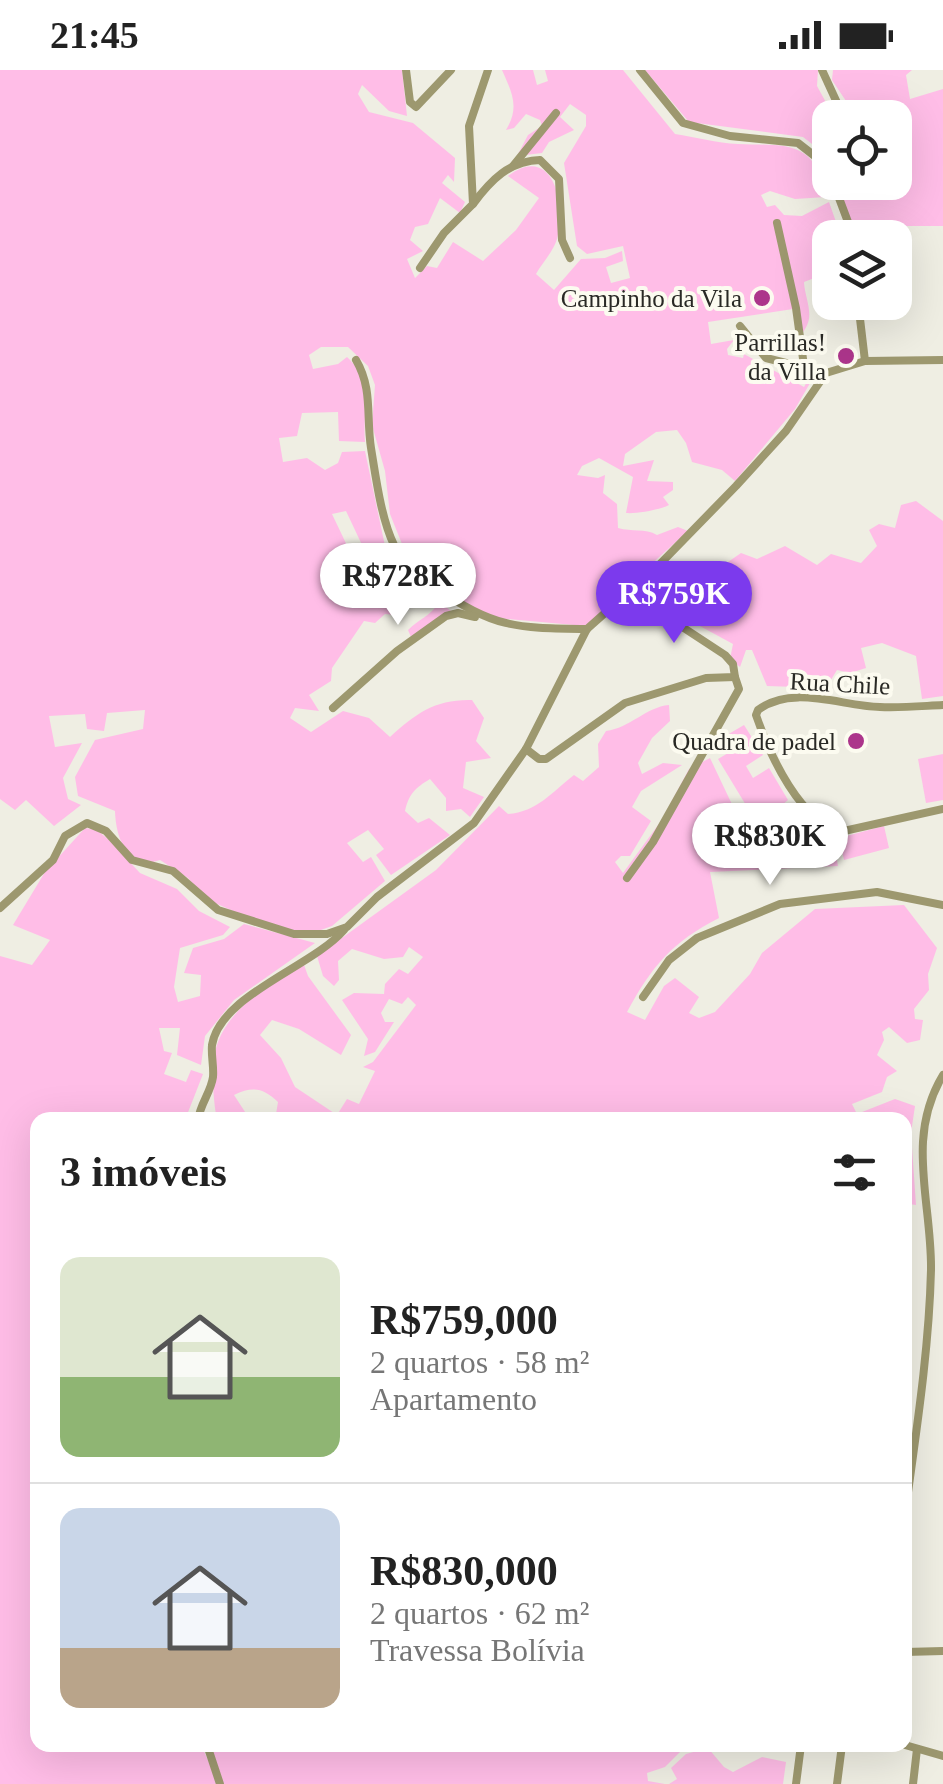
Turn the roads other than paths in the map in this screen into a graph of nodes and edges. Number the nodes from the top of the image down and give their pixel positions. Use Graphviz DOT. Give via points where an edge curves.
graph roads {
  1 [pos="406,70"];
  2 [pos="451,70"];
  3 [pos="488,70"];
  4 [pos="640,70"];
  5 [pos="822,70"];
  6 [pos="836,100"];
  7 [pos="556,113"];
  8 [pos="812,154"];
  9 [pos="513,166"];
  10 [pos="474,204"];
  11 [pos="777,222"];
  12 [pos="570,258"];
  13 [pos="420,268"];
  14 [pos="860,320"];
  15 [pos="740,326"];
  16 [pos="356,360"];
  17 [pos="943,360"];
  18 [pos="865,361"];
  19 [pos="804,366"];
  20 [pos="826,373"];
  21 [pos="630,592"];
  22 [pos="484,620"];
  23 [pos="587,629"];
  24 [pos="735,677"];
  25 [pos="943,705"];
  26 [pos="333,708"];
  27 [pos="526,749"];
  28 [pos="943,809"];
  29 [pos="627,878"];
  30 [pos="943,905"];
  31 [pos="0,908"];
  32 [pos="347,926"];
  33 [pos="642,997"];
  34 [pos="943,1075"];
  35 [pos="201,1112"];
  36 [pos="912,1447"];
  37 [pos="943,1651"];
  38 [pos="912,1652"];
  39 [pos="912,1747"];
  40 [pos="917,1749"];
  41 [pos="209,1752"];
  42 [pos="800,1752"];
  43 [pos="841,1752"];
  44 [pos="943,1756"];
  45 [pos="220,1784"];
  46 [pos="796,1784"];
  47 [pos="837,1784"];
  48 [pos="913,1784"];
  1 -- 2 [label="street" via="416,107"];
  3 -- 10 [label="street" via="470,126"];
  4 -- 8 [label="street" via="683,123 798,143"];
  5 -- 6 [label="street"];
  7 -- 9 [label="street"];
  9 -- 10 [label="street"];
  9 -- 12 [label="street" via="540,160 553,170"];
  10 -- 13 [label="street"];
  11 -- 19 [label="street"];
  14 -- 18 [label="street"];
  15 -- 19 [label="street" via="766,358"];
  16 -- 22 [label="street" via="369,388 372,452 392,542 422,578"];
  17 -- 18 [label="street"];
  18 -- 20 [label="street"];
  19 -- 20 [label="street"];
  20 -- 21 [label="street" via="786,431"];
  21 -- 23 [label="street"];
  21 -- 24 [label="street" via="725,656"];
  22 -- 23 [label="street"];
  22 -- 26 [label="street" via="451,613"];
  23 -- 27 [label="street"];
  24 -- 27 [label="street" via="706,678 625,703 546,759"];
  24 -- 29 [label="street" via="739,689"];
  25 -- 28 [label="street, Rua Chile" via="876,707 803,698 775,700 756,715 802,808 830,829"];
  27 -- 32 [label="street" via="462,836 421,861"];
  30 -- 33 [label="street" via="877,892 780,904 697,938 669,960"];
  31 -- 32 [label="street" via="53,860 65,836 87,823 106,831 132,860 173,871 218,910 294,934"];
  32 -- 35 [label="street" via="332,944 256,991 218,1031"];
  34 -- 36 [label="street" via="920,1142 931,1265"];
  37 -- 38 [label="street"];
  39 -- 40 [label="street"];
  40 -- 44 [label="street"];
  40 -- 48 [label="street"];
  41 -- 45 [label="street"];
  42 -- 46 [label="street"];
  43 -- 47 [label="street"];
}
